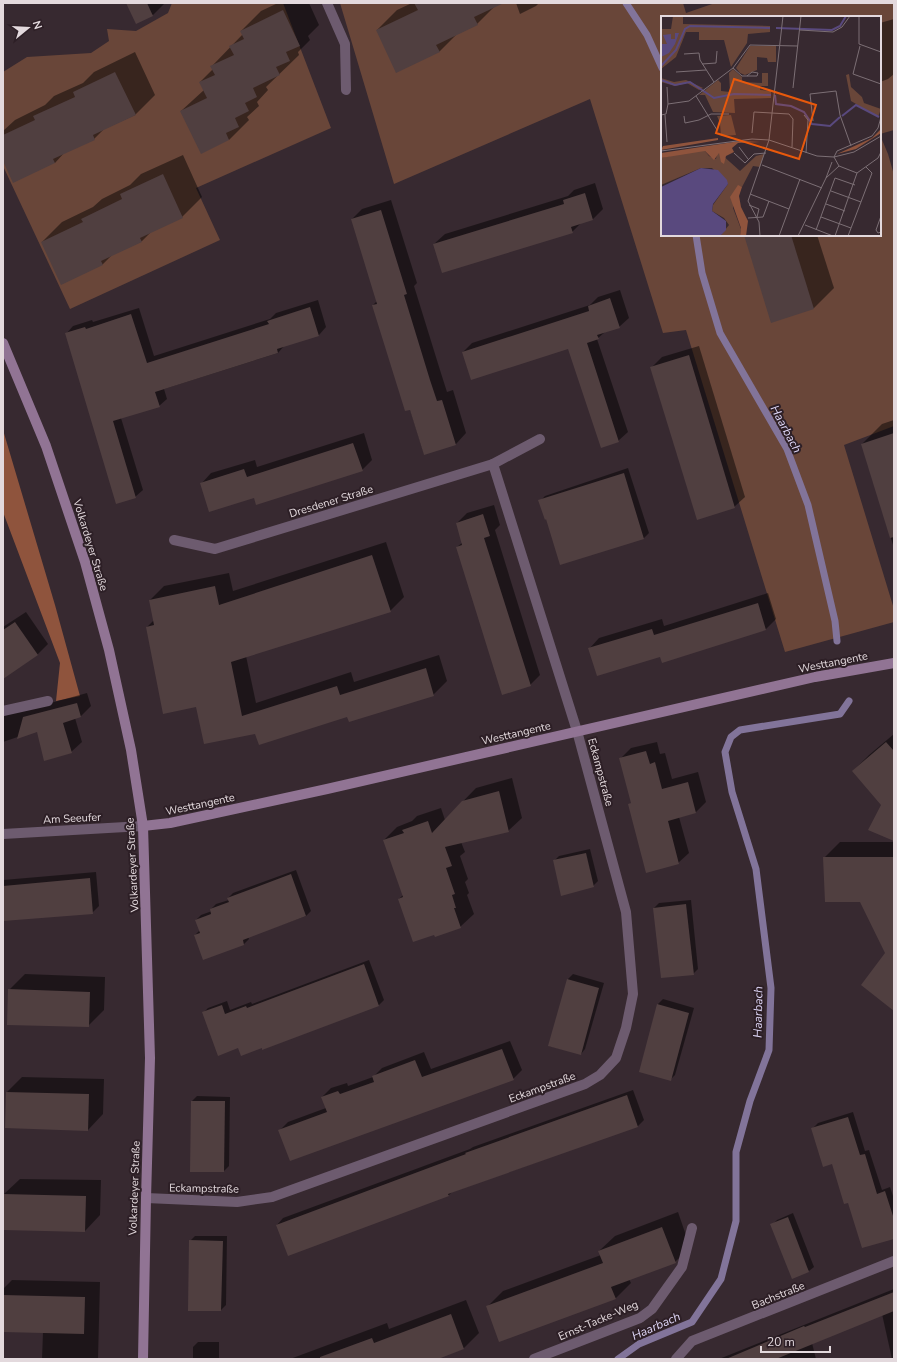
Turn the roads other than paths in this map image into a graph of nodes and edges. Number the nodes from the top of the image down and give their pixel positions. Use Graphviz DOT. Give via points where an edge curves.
graph roads {
  1 [pos="327,3"];
  2 [pos="346,90"];
  3 [pos="3,343"];
  4 [pos="540,439"];
  5 [pos="493,464"];
  6 [pos="174,540"];
  7 [pos="894,663"];
  8 [pos="48,701"];
  9 [pos="3,711"];
  10 [pos="577,731"];
  11 [pos="143,826"];
  12 [pos="3,834"];
  13 [pos="146,1198"];
  14 [pos="692,1228"];
  15 [pos="894,1261"];
  16 [pos="143,1359"];
  17 [pos="534,1359"];
  18 [pos="676,1359"];
  1 -- 2 [label="street" via="345,44"];
  3 -- 11 [label="main road, Volkardeyer Straße" via="46,446 86,562 131,750"];
  4 -- 5 [label="street, Dresdener Straße"];
  5 -- 6 [label="street, Dresdener Straße" via="215,549"];
  5 -- 10 [label="street"];
  7 -- 10 [label="main road, Westtangente" via="815,677"];
  8 -- 9 [label="street"];
  10 -- 11 [label="main road, Westtangente" via="319,791 170,823"];
  10 -- 13 [label="street, Eckampstraße" via="626,912 633,994 616,1058 600,1075 584,1084 272,1197 238,1202"];
  11 -- 12 [label="street, Am Seeufer"];
  11 -- 13 [label="main road, Volkardeyer Straße" via="150,1058"];
  13 -- 16 [label="main road, Volkardeyer Straße"];
  14 -- 17 [label="street, Ernst-Tacke-Weg" via="682,1267 652,1309 640,1318"];
  15 -- 18 [label="street, Bachstraße" via="692,1341"];
}
